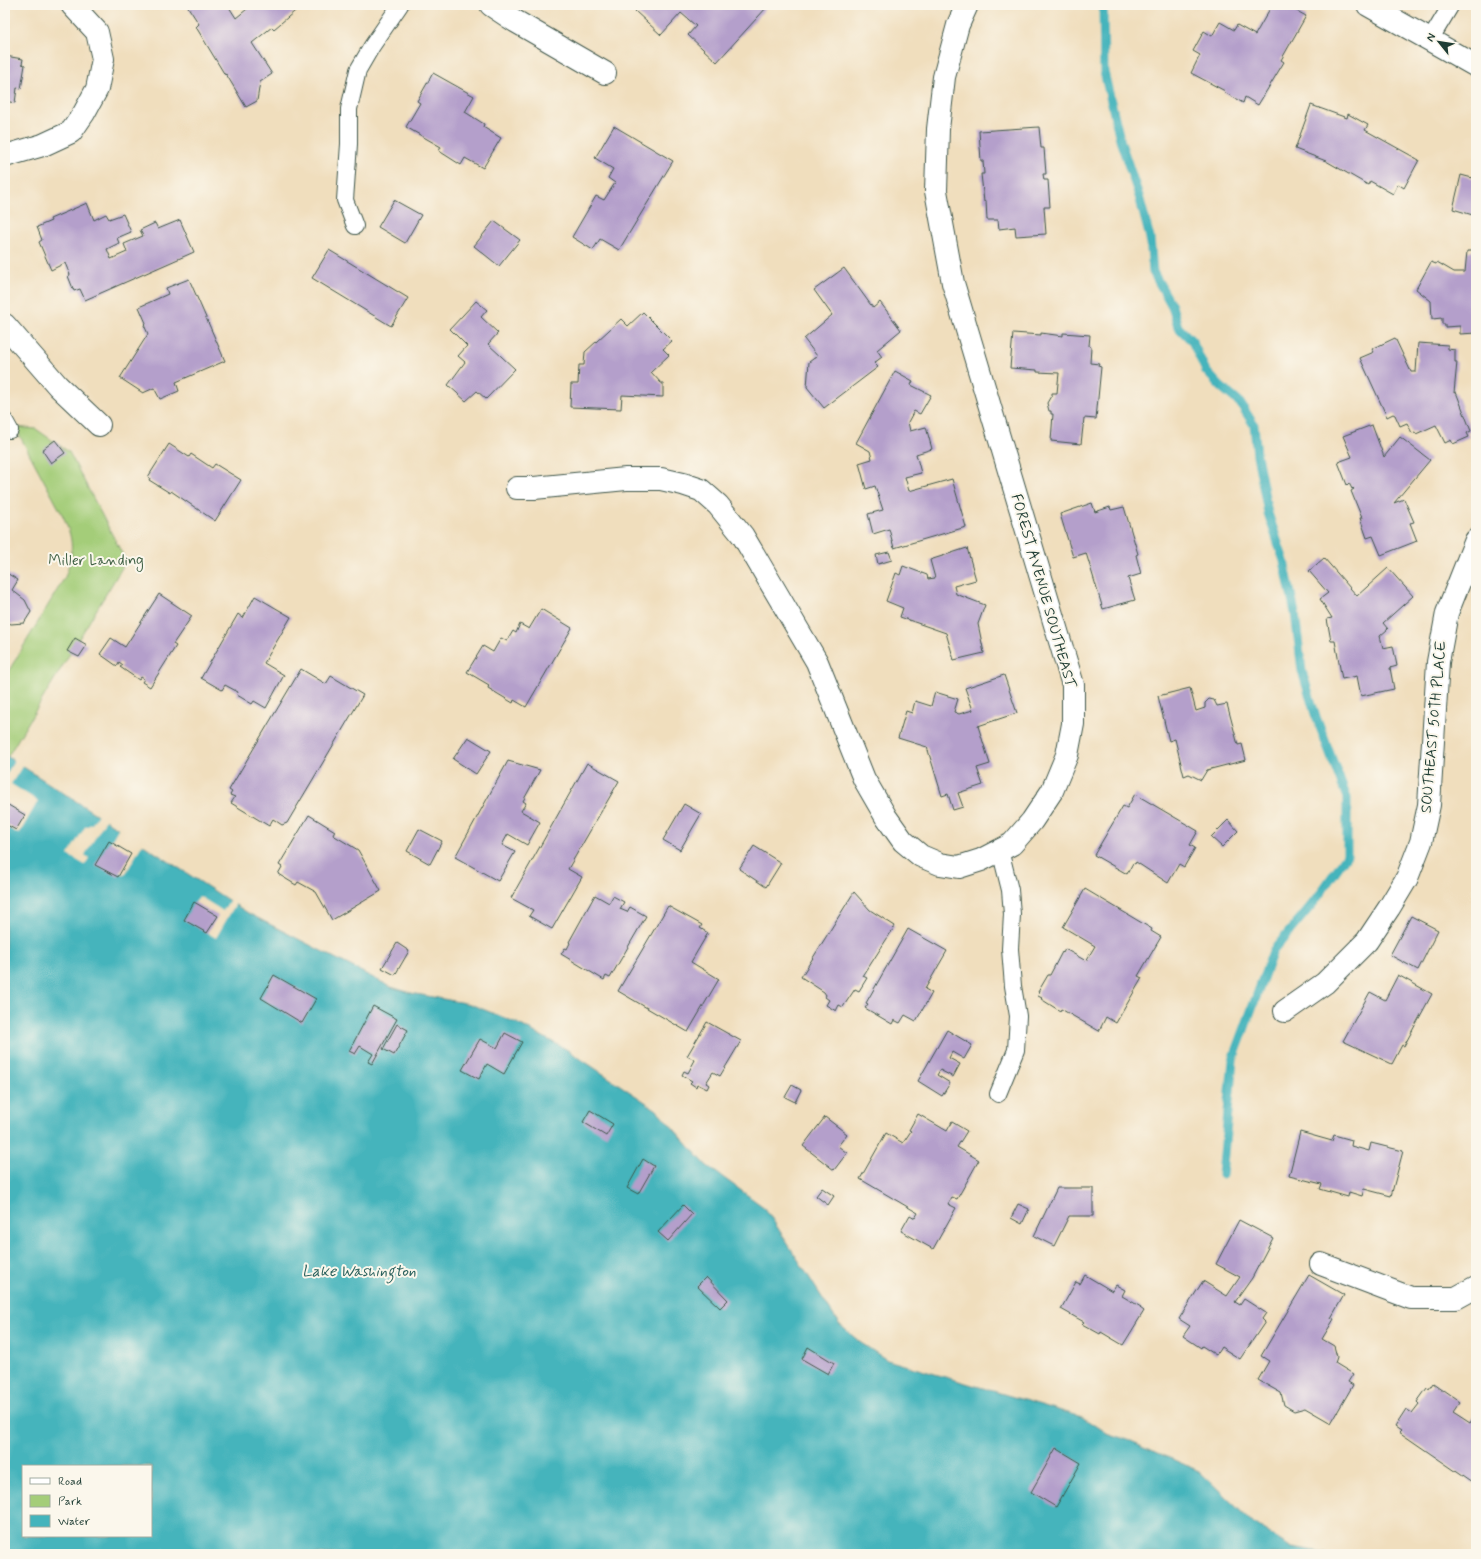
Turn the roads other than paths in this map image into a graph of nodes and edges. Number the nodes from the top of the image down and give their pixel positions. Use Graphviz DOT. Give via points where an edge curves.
graph roads {
  1 [pos="72,5"];
  2 [pos="400,5"];
  3 [pos="491,5"];
  4 [pos="967,5"];
  5 [pos="1368,5"];
  6 [pos="1451,5"];
  7 [pos="1430,40"];
  8 [pos="1476,66"];
  9 [pos="606,73"];
  10 [pos="5,156"];
  11 [pos="355,226"];
  12 [pos="5,325"];
  13 [pos="99,425"];
  14 [pos="517,488"];
  15 [pos="1476,540"];
  16 [pos="1000,850"];
  17 [pos="1285,1011"];
  18 [pos="998,1094"];
  19 [pos="1321,1264"];
  20 [pos="1476,1287"];
  1 -- 10 [label="street" via="97,32 103,59 97,89 71,132 43,145"];
  2 -- 11 [label="lane" via="358,70 349,109 345,200"];
  3 -- 9 [label="street"];
  4 -- 16 [label="street, FOREST AVENUE SOUTHEAST" via="958,25 944,76 938,128 936,191 953,283 1073,685 1073,724 1070,740 1067,755 1052,791 1032,821 1012,844"];
  5 -- 7 [label="street"];
  6 -- 7 [label="lane"];
  7 -- 8 [label="street"];
  12 -- 13 [label="street" via="58,386"];
  14 -- 16 [label="street, FOREST AVENUE SOUTHEAST" via="626,479 661,479 701,490 718,505 743,536 817,662 864,779 903,841 922,856 940,864 959,867"];
  15 -- 17 [label="street, SOUTHEAST 50TH PLACE" via="1446,613 1438,662 1429,805 1421,842 1410,871 1366,941 1324,983"];
  16 -- 18 [label="lane" via="1010,890 1010,949 1018,1016 1016,1050"];
  19 -- 20 [label="street" via="1411,1298 1456,1298"];
}
